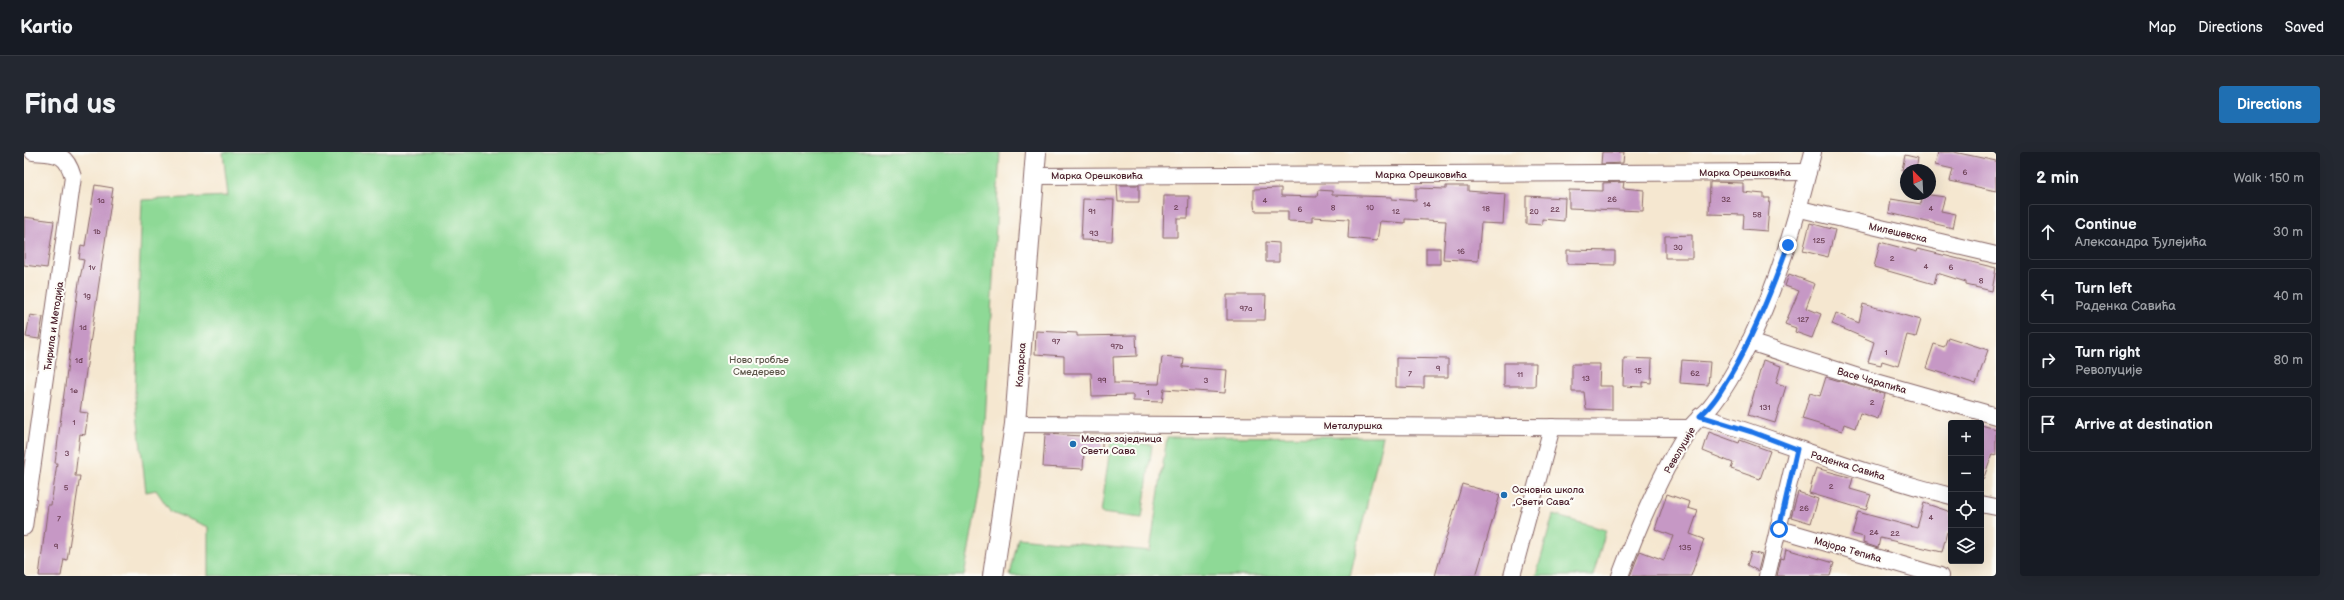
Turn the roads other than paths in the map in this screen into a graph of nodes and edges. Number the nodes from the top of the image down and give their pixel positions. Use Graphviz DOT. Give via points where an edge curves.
graph roads {
  1 [pos="33,152"];
  2 [pos="1036,152"];
  3 [pos="1813,152"];
  4 [pos="1808,172"];
  5 [pos="1034,176"];
  6 [pos="1800,210"];
  7 [pos="1996,255"];
  8 [pos="1749,342"];
  9 [pos="1996,416"];
  10 [pos="1695,422"];
  11 [pos="1015,424"];
  12 [pos="1552,427"];
  13 [pos="1797,449"];
  14 [pos="1948,495"];
  15 [pos="1984,505"];
  16 [pos="1996,507"];
  17 [pos="24,527"];
  18 [pos="1779,529"];
  19 [pos="993,576"];
  20 [pos="1512,576"];
  21 [pos="1620,576"];
  22 [pos="1768,576"];
  23 [pos="1940,576"];
  1 -- 17 [label="street, Ћирила и Методија" via="58,154 65,159 73,177"];
  2 -- 5 [label="main road, Коларска"];
  3 -- 4 [label="street, Револуције"];
  4 -- 5 [label="street, Марка Орешковића"];
  4 -- 6 [label="street, Револуције"];
  5 -- 11 [label="main road, Коларска"];
  6 -- 7 [label="street, Милешевска"];
  6 -- 8 [label="street, Револуције" via="1774,286"];
  8 -- 9 [label="street, Васе Чарапића" via="1862,378"];
  8 -- 10 [label="street, Револуције" via="1716,399"];
  10 -- 12 [label="street, Металуршка"];
  10 -- 13 [label="street, Раденка Савића" via="1752,432"];
  10 -- 21 [label="street, Револуције" via="1665,473"];
  11 -- 12 [label="street, Металуршка"];
  11 -- 19 [label="main road, Коларска"];
  12 -- 20 [label="street"];
  13 -- 14 [label="street, Раденка Савића"];
  13 -- 18 [label="street"];
  15 -- 16 [label="street"];
  18 -- 22 [label="street"];
  18 -- 23 [label="street, Мајора Тепића"];
}
